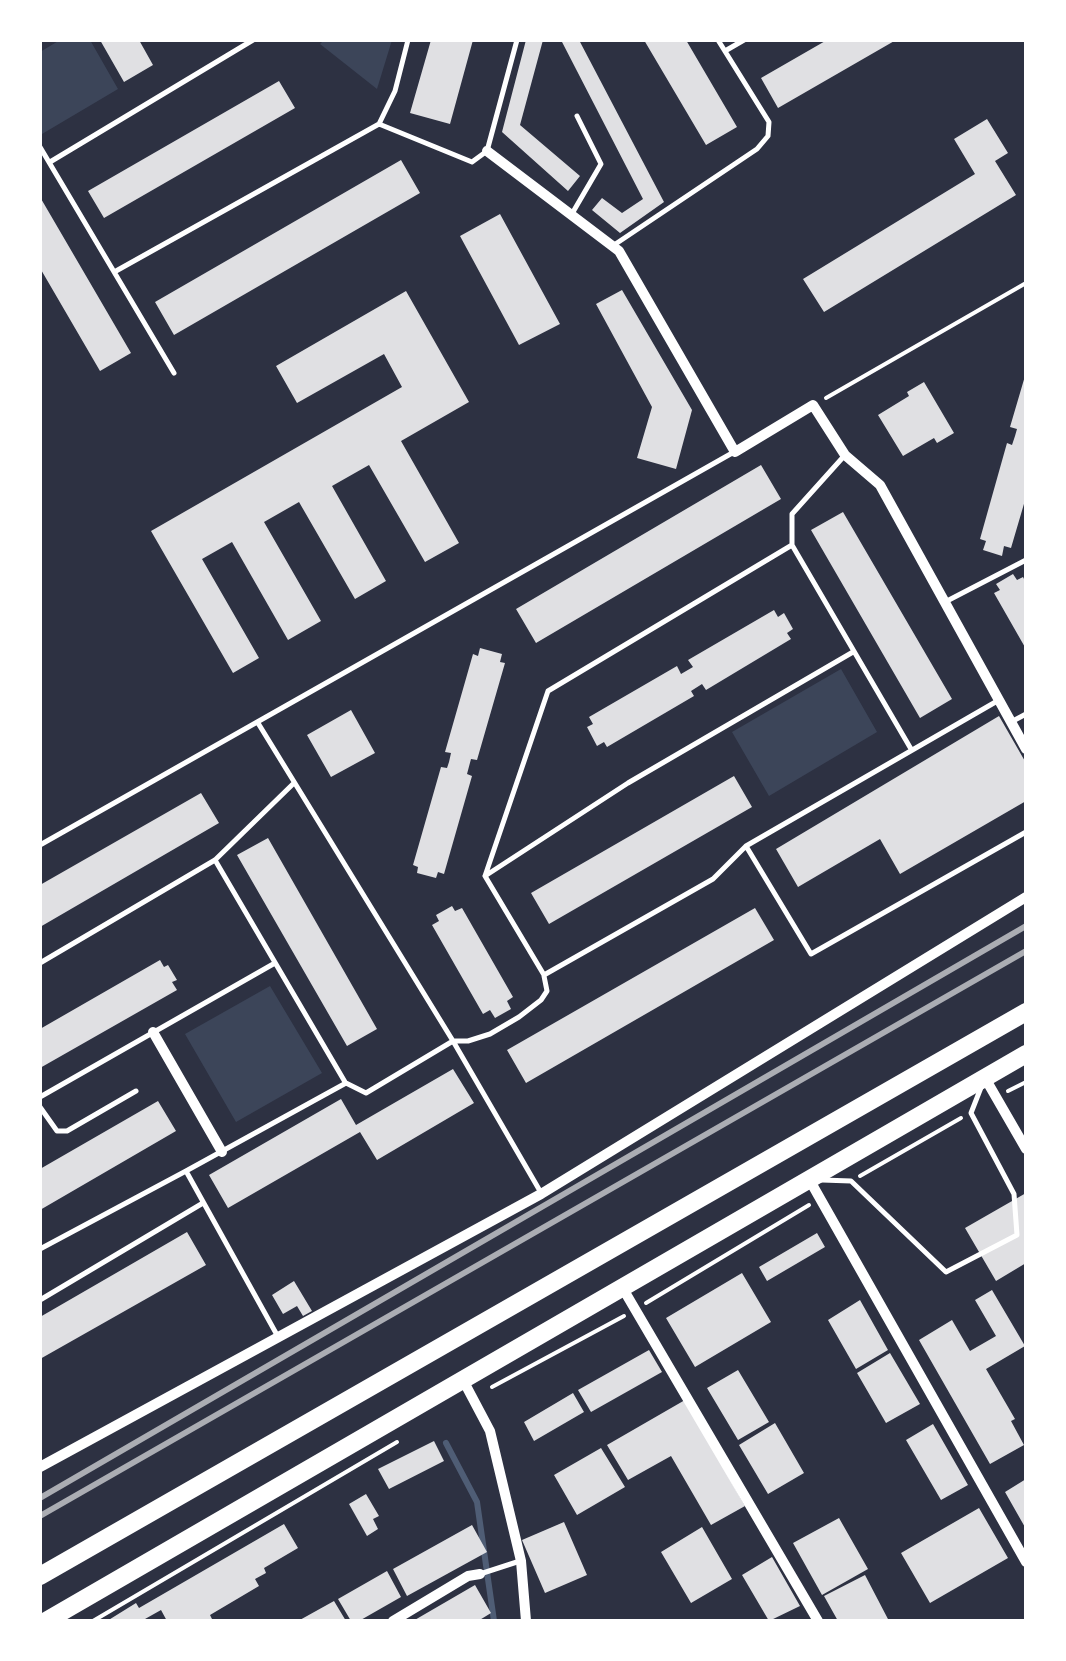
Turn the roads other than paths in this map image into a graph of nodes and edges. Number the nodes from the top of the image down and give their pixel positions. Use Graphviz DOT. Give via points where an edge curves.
graph roads {
  1 [pos="253,40"];
  2 [pos="408,40"];
  3 [pos="517,40"];
  4 [pos="718,40"];
  5 [pos="744,40"];
  6 [pos="725,52"];
  7 [pos="577,116"];
  8 [pos="379,124"];
  9 [pos="40,147"];
  10 [pos="487,151"];
  11 [pos="49,162"];
  12 [pos="571,215"];
  13 [pos="611,247"];
  14 [pos="116,272"];
  15 [pos="174,373"];
  16 [pos="735,452"];
  17 [pos="845,456"];
  18 [pos="792,545"];
  19 [pos="1026,560"];
  20 [pos="945,602"];
  21 [pos="853,652"];
  22 [pos="998,700"];
  23 [pos="1026,714"];
  24 [pos="1011,722"];
  25 [pos="258,723"];
  26 [pos="911,748"];
  27 [pos="1026,749"];
  28 [pos="294,783"];
  29 [pos="1026,832"];
  30 [pos="40,845"];
  31 [pos="746,846"];
  32 [pos="216,860"];
  33 [pos="485,876"];
  34 [pos="1026,897"];
  35 [pos="40,963"];
  36 [pos="275,963"];
  37 [pos="544,975"];
  38 [pos="1026,1012"];
  39 [pos="154,1032"];
  40 [pos="453,1042"];
  41 [pos="1026,1054"];
  42 [pos="985,1078"];
  43 [pos="346,1083"];
  44 [pos="136,1091"];
  45 [pos="40,1097"];
  46 [pos="40,1107"];
  47 [pos="1026,1149"];
  48 [pos="222,1152"];
  49 [pos="186,1171"];
  50 [pos="810,1179"];
  51 [pos="541,1194"];
  52 [pos="203,1203"];
  53 [pos="40,1249"];
  54 [pos="622,1288"];
  55 [pos="40,1300"];
  56 [pos="278,1337"];
  57 [pos="463,1380"];
  58 [pos="40,1467"];
  59 [pos="521,1561"];
  60 [pos="1026,1562"];
  61 [pos="480,1574"];
  62 [pos="40,1576"];
  63 [pos="46,1621"];
  64 [pos="393,1621"];
  65 [pos="526,1621"];
  66 [pos="818,1621"];
  1 -- 11 [label="lane"];
  2 -- 8 [label="lane"];
  3 -- 10 [label="lane"];
  4 -- 6 [label="lane"];
  5 -- 6 [label="lane"];
  6 -- 13 [label="lane" via="769,122 768,136"];
  7 -- 12 [label="lane" via="601,164"];
  8 -- 10 [label="lane" via="472,162"];
  8 -- 14 [label="lane"];
  9 -- 11 [label="lane"];
  10 -- 12 [label="street"];
  11 -- 14 [label="lane"];
  12 -- 13 [label="street"];
  13 -- 16 [label="street"];
  14 -- 15 [label="lane"];
  16 -- 17 [label="street" via="813,405"];
  16 -- 25 [label="lane"];
  17 -- 18 [label="lane" via="792,514"];
  17 -- 20 [label="street" via="880,485"];
  18 -- 21 [label="lane"];
  18 -- 33 [label="lane" via="548,691"];
  19 -- 20 [label="lane"];
  20 -- 22 [label="street"];
  21 -- 26 [label="lane"];
  21 -- 33 [label="lane" via="628,783"];
  22 -- 24 [label="street"];
  22 -- 26 [label="lane"];
  23 -- 24 [label="lane"];
  24 -- 27 [label="street"];
  25 -- 28 [label="lane"];
  25 -- 30 [label="lane"];
  26 -- 31 [label="lane"];
  28 -- 32 [label="lane"];
  28 -- 40 [label="lane"];
  29 -- 31 [label="lane" via="811,954"];
  31 -- 37 [label="lane" via="712,879"];
  32 -- 35 [label="lane"];
  32 -- 36 [label="lane"];
  33 -- 37 [label="lane"];
  34 -- 51 [label="street"];
  36 -- 39 [label="lane"];
  36 -- 43 [label="lane"];
  37 -- 40 [label="lane" via="547,990 529,1011 490,1034"];
  38 -- 62 [label="highway"];
  39 -- 45 [label="lane"];
  39 -- 48 [label="street"];
  40 -- 43 [label="lane" via="366,1093"];
  40 -- 51 [label="lane"];
  41 -- 42 [label="highway"];
  42 -- 47 [label="street"];
  42 -- 50 [label="highway"];
  42 -- 50 [label="lane" via="970,1113 1014,1194 1017,1235 946,1272 851,1181"];
  43 -- 48 [label="lane"];
  44 -- 46 [label="lane" via="67,1131 57,1131"];
  48 -- 49 [label="lane"];
  49 -- 52 [label="lane"];
  49 -- 53 [label="lane"];
  50 -- 54 [label="highway"];
  50 -- 60 [label="street"];
  51 -- 56 [label="street"];
  52 -- 55 [label="lane"];
  52 -- 56 [label="lane"];
  54 -- 57 [label="highway"];
  54 -- 66 [label="street"];
  56 -- 58 [label="street"];
  57 -- 59 [label="street" via="490,1431"];
  57 -- 63 [label="highway"];
  59 -- 61 [label="lane"];
  59 -- 65 [label="street"];
  61 -- 64 [label="street"];
}
